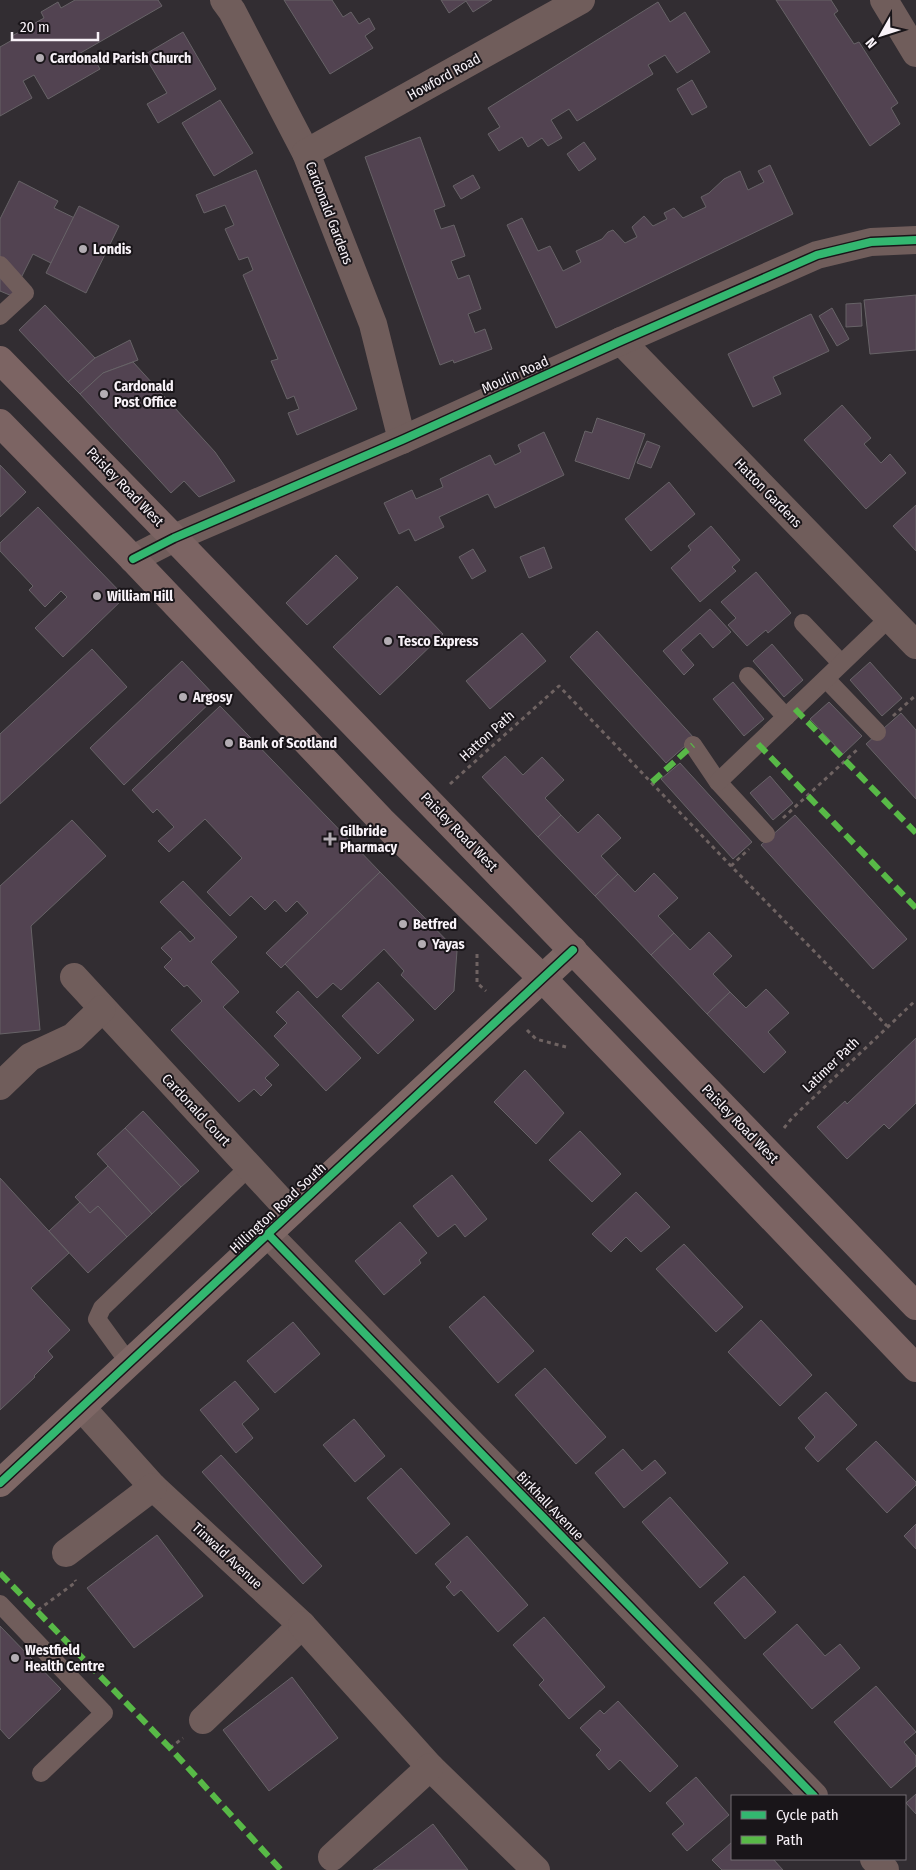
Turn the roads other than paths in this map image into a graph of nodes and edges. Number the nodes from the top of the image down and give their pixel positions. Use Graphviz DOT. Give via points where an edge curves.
graph roads {
  1 [pos="224,0"];
  2 [pos="581,0"];
  3 [pos="884,0"];
  4 [pos="916,53"];
  5 [pos="306,153"];
  6 [pos="916,240"];
  7 [pos="0,264"];
  8 [pos="0,316"];
  9 [pos="621,341"];
  10 [pos="0,360"];
  11 [pos="0,424"];
  12 [pos="402,440"];
  13 [pos="174,538"];
  14 [pos="133,559"];
  15 [pos="889,618"];
  16 [pos="803,623"];
  17 [pos="916,645"];
  18 [pos="842,663"];
  19 [pos="748,676"];
  20 [pos="826,678"];
  21 [pos="786,717"];
  22 [pos="877,732"];
  23 [pos="693,745"];
  24 [pos="718,782"];
  25 [pos="766,834"];
  26 [pos="573,950"];
  27 [pos="74,977"];
  28 [pos="543,979"];
  29 [pos="102,1009"];
  30 [pos="0,1086"];
  31 [pos="249,1167"];
  32 [pos="291,1212"];
  33 [pos="268,1234"];
  34 [pos="916,1306"];
  35 [pos="130,1363"];
  36 [pos="916,1368"];
  37 [pos="82,1408"];
  38 [pos="0,1483"];
  39 [pos="153,1487"];
  40 [pos="66,1553"];
  41 [pos="0,1604"];
  42 [pos="302,1626"];
  43 [pos="203,1720"];
  44 [pos="430,1767"];
  45 [pos="41,1773"];
  46 [pos="813,1795"];
  47 [pos="332,1857"];
  48 [pos="875,1860"];
  49 [pos="536,1870"];
  50 [pos="885,1870"];
  1 -- 5 [label="street, Cardonald Gardens"];
  2 -- 5 [label="street, Howford Road"];
  3 -- 4 [label="street"];
  5 -- 12 [label="street, Cardonald Gardens" via="373,324"];
  6 -- 9 [label="street, Moulin Road" via="871,242 817,256"];
  7 -- 8 [label="lane" via="25,293"];
  9 -- 12 [label="street, Moulin Road"];
  9 -- 15 [label="street, Hatton Gardens"];
  10 -- 13 [label="main road, Paisley Road West"];
  11 -- 14 [label="main road"];
  12 -- 13 [label="street, Moulin Road"];
  13 -- 14 [label="street, Moulin Road"];
  13 -- 26 [label="main road, Paisley Road West"];
  14 -- 28 [label="main road" via="381,820"];
  15 -- 17 [label="street, Hatton Gardens"];
  15 -- 18 [label="lane"];
  16 -- 18 [label="lane"];
  18 -- 20 [label="lane"];
  19 -- 21 [label="lane"];
  20 -- 21 [label="lane"];
  20 -- 22 [label="lane"];
  21 -- 24 [label="lane"];
  23 -- 24 [label="lane"];
  24 -- 25 [label="lane"];
  26 -- 28 [label="street, Hillington Road South"];
  26 -- 34 [label="main road, Paisley Road West"];
  27 -- 29 [label="street, Cardonald Court"];
  28 -- 32 [label="street, Hillington Road South"];
  28 -- 36 [label="main road"];
  29 -- 30 [label="street" via="73,1037 30,1057"];
  29 -- 31 [label="street, Cardonald Court"];
  31 -- 32 [label="street, Cardonald Court"];
  31 -- 35 [label="lane" via="102,1308 97,1320"];
  32 -- 33 [label="street, Hillington Road South"];
  33 -- 35 [label="street, Hillington Road South"];
  33 -- 46 [label="street, Birkhall Avenue"];
  35 -- 37 [label="street, Hillington Road South"];
  37 -- 38 [label="street, Hillington Road South"];
  37 -- 39 [label="street, Tinwald Avenue"];
  39 -- 40 [label="street"];
  39 -- 42 [label="street, Tinwald Avenue"];
  41 -- 45 [label="lane" via="104,1713"];
  42 -- 43 [label="street"];
  42 -- 44 [label="street, Tinwald Avenue"];
  44 -- 47 [label="street"];
  44 -- 49 [label="street, Tinwald Avenue"];
  48 -- 50 [label="street"];
}
